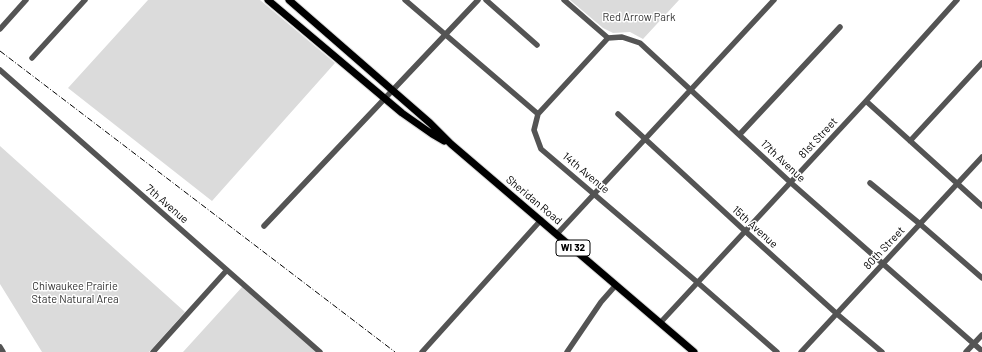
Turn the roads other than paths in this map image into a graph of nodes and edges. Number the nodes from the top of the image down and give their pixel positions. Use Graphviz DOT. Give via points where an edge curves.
graph roads {
  1 [pos="26,0"];
  2 [pos="84,0"];
  3 [pos="268,0"];
  4 [pos="289,0"];
  5 [pos="406,0"];
  6 [pos="478,0"];
  7 [pos="486,0"];
  8 [pos="564,0"];
  9 [pos="774,0"];
  10 [pos="957,0"];
  11 [pos="840,27"];
  12 [pos="0,29"];
  13 [pos="446,35"];
  14 [pos="608,38"];
  15 [pos="537,45"];
  16 [pos="32,58"];
  17 [pos="982,63"];
  18 [pos="0,70"];
  19 [pos="691,90"];
  20 [pos="393,91"];
  21 [pos="385,99"];
  22 [pos="866,101"];
  23 [pos="538,114"];
  24 [pos="618,114"];
  25 [pos="740,134"];
  26 [pos="645,139"];
  27 [pos="910,141"];
  28 [pos="451,144"];
  29 [pos="982,157"];
  30 [pos="790,182"];
  31 [pos="870,183"];
  32 [pos="957,184"];
  33 [pos="594,194"];
  34 [pos="982,206"];
  35 [pos="541,220"];
  36 [pos="920,224"];
  37 [pos="264,226"];
  38 [pos="745,231"];
  39 [pos="557,234"];
  40 [pos="882,264"];
  41 [pos="227,270"];
  42 [pos="982,278"];
  43 [pos="698,282"];
  44 [pos="616,285"];
  45 [pos="837,314"];
  46 [pos="660,323"];
  47 [pos="982,335"];
  48 [pos="973,344"];
  49 [pos="0,347"];
  50 [pos="982,351"];
  51 [pos="3,352"];
  52 [pos="153,352"];
  53 [pos="320,352"];
  54 [pos="422,352"];
  55 [pos="567,352"];
  56 [pos="694,352"];
  57 [pos="777,352"];
  58 [pos="801,352"];
  59 [pos="882,352"];
  60 [pos="966,352"];
  1 -- 12 [label="street"];
  2 -- 16 [label="street"];
  3 -- 21 [label="main road, Sheridan Road / WI 32"];
  4 -- 20 [label="main road, Sheridan Road / WI 32"];
  5 -- 13 [label="street"];
  6 -- 13 [label="street"];
  7 -- 15 [label="street"];
  8 -- 14 [label="street"];
  9 -- 19 [label="street"];
  10 -- 22 [label="street, 81st Street"];
  11 -- 25 [label="street"];
  13 -- 20 [label="street"];
  13 -- 23 [label="street"];
  14 -- 19 [label="street, 17th Avenue" via="622,37 640,43"];
  14 -- 23 [label="street"];
  17 -- 27 [label="street"];
  18 -- 41 [label="street, 7th Avenue"];
  19 -- 25 [label="street, 17th Avenue"];
  19 -- 26 [label="street"];
  20 -- 21 [label="street"];
  20 -- 28 [label="main road, Sheridan Road / WI 32" via="430,122"];
  21 -- 28 [label="main road, Sheridan Road / WI 32" via="432,134"];
  21 -- 37 [label="street"];
  22 -- 27 [label="street"];
  22 -- 30 [label="street, 81st Street"];
  23 -- 33 [label="street, 14th Avenue" via="534,130 541,149"];
  24 -- 26 [label="street, 15th Avenue"];
  25 -- 30 [label="street, 17th Avenue"];
  26 -- 33 [label="street"];
  26 -- 38 [label="street, 15th Avenue"];
  27 -- 32 [label="street"];
  28 -- 35 [label="main road, Sheridan Road / WI 32"];
  29 -- 32 [label="street, 80th Street"];
  30 -- 38 [label="street, 81st Street"];
  30 -- 40 [label="street, 17th Avenue"];
  31 -- 36 [label="street"];
  32 -- 34 [label="street"];
  32 -- 36 [label="street, 80th Street"];
  33 -- 39 [label="street"];
  33 -- 43 [label="street, 14th Avenue"];
  35 -- 39 [label="main road, Sheridan Road / WI 32"];
  35 -- 54 [label="street"];
  36 -- 40 [label="street, 80th Street"];
  36 -- 42 [label="street"];
  38 -- 43 [label="street, 81st Street"];
  38 -- 45 [label="street, 15th Avenue"];
  39 -- 44 [label="main road, Sheridan Road / WI 32"];
  40 -- 45 [label="street, 80th Street"];
  40 -- 48 [label="street, 17th Avenue"];
  41 -- 52 [label="street"];
  41 -- 53 [label="street, 7th Avenue"];
  43 -- 46 [label="street, 81st Street"];
  43 -- 57 [label="street, 14th Avenue"];
  44 -- 46 [label="main road, Sheridan Road / WI 32"];
  44 -- 55 [label="street" via="601,302"];
  45 -- 58 [label="street, 80th Street"];
  45 -- 59 [label="street, 15th Avenue"];
  46 -- 56 [label="main road, Sheridan Road / WI 32"];
  47 -- 48 [label="street"];
  48 -- 50 [label="street, 17th Avenue"];
  48 -- 60 [label="street"];
  49 -- 51 [label="street"];
}
